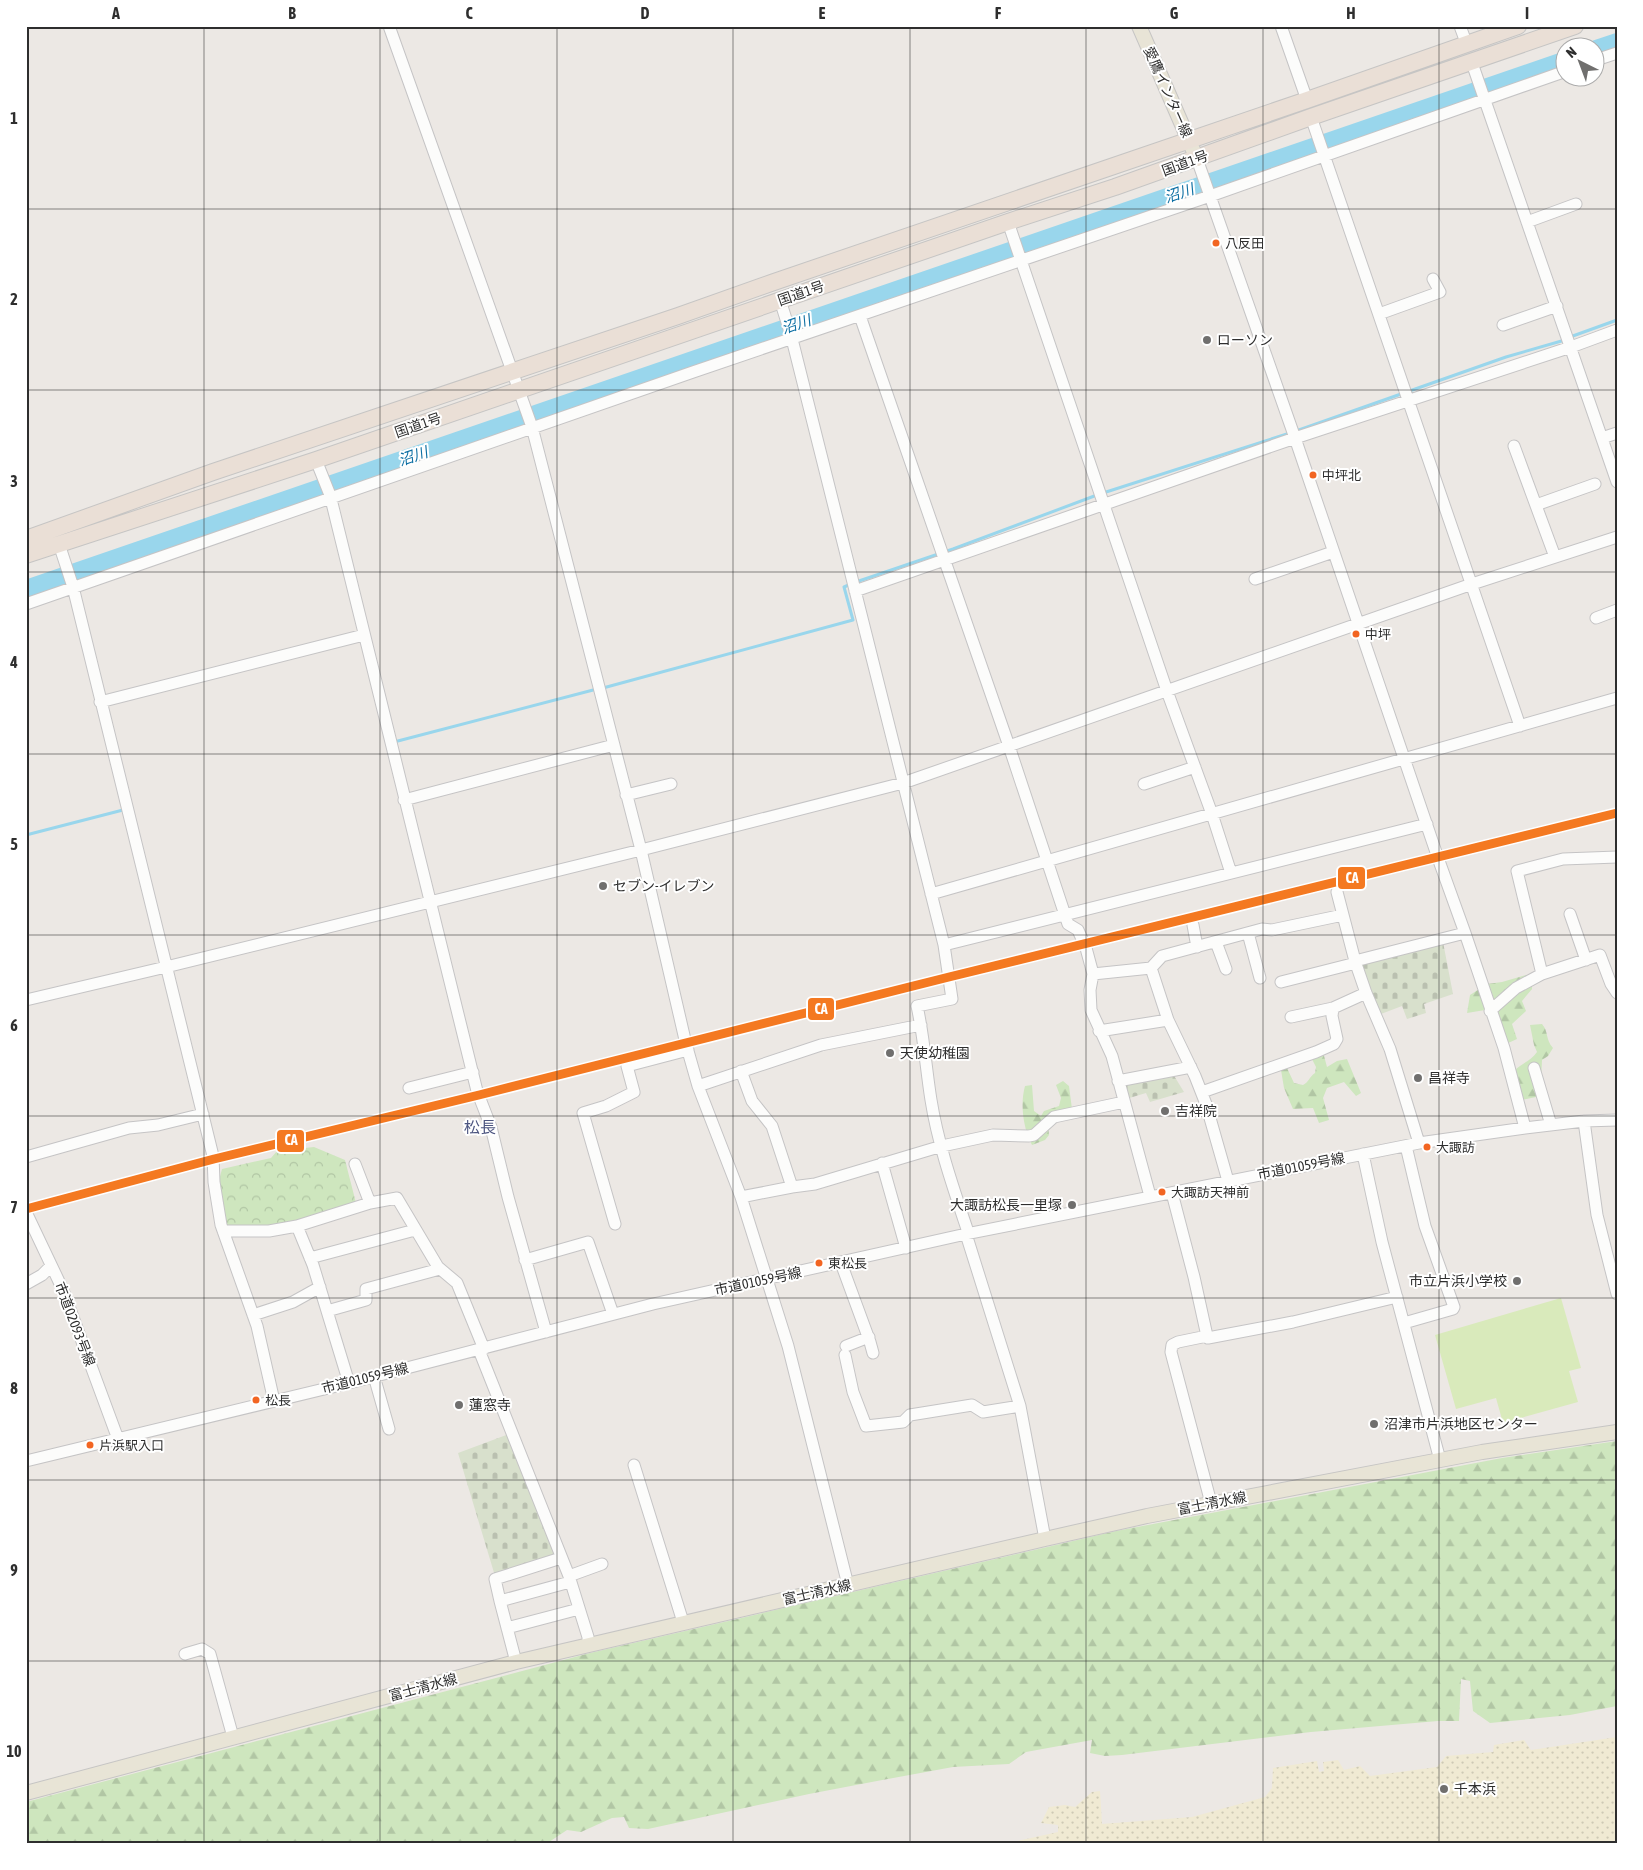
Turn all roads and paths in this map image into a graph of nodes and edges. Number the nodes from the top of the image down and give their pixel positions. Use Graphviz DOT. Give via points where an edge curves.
graph roads {
  1 [pos="389,26"];
  2 [pos="1139,26"];
  3 [pos="1281,26"];
  4 [pos="1460,26"];
  5 [pos="1518,26"];
  6 [pos="1575,26"];
  7 [pos="1467,45"];
  8 [pos="1474,69"];
  9 [pos="1556,74"];
  10 [pos="1484,99"];
  11 [pos="1307,100"];
  12 [pos="1314,123"];
  13 [pos="1188,140"];
  14 [pos="1323,153"];
  15 [pos="1199,165"];
  16 [pos="1210,194"];
  17 [pos="1576,204"];
  18 [pos="1008,222"];
  19 [pos="1527,222"];
  20 [pos="1021,258"];
  21 [pos="1433,278"];
  22 [pos="1557,306"];
  23 [pos="782,307"];
  24 [pos="1379,314"];
  25 [pos="860,316"];
  26 [pos="1503,325"];
  27 [pos="1617,330"];
  28 [pos="792,337"];
  29 [pos="1571,346"];
  30 [pos="512,371"];
  31 [pos="521,398"];
  32 [pos="1409,399"];
  33 [pos="532,428"];
  34 [pos="1617,434"];
  35 [pos="1295,438"];
  36 [pos="1602,438"];
  37 [pos="1514,446"];
  38 [pos="318,466"];
  39 [pos="1617,482"];
  40 [pos="1595,484"];
  41 [pos="330,496"];
  42 [pos="1105,504"];
  43 [pos="1536,505"];
  44 [pos="1617,537"];
  45 [pos="26,538"];
  46 [pos="59,544"];
  47 [pos="1333,552"];
  48 [pos="26,555"];
  49 [pos="1555,557"];
  50 [pos="944,561"];
  51 [pos="1254,578"];
  52 [pos="1472,584"];
  53 [pos="73,586"];
  54 [pos="855,591"];
  55 [pos="26,604"];
  56 [pos="1617,610"];
  57 [pos="1596,618"];
  58 [pos="1359,625"];
  59 [pos="364,635"];
  60 [pos="1167,691"];
  61 [pos="1617,698"];
  62 [pos="100,702"];
  63 [pos="1520,726"];
  64 [pos="614,745"];
  65 [pos="1009,746"];
  66 [pos="1404,758"];
  67 [pos="1195,767"];
  68 [pos="903,783"];
  69 [pos="671,784"];
  70 [pos="1144,784"];
  71 [pos="626,795"];
  72 [pos="404,800"];
  73 [pos="1212,814"];
  74 [pos="1428,824"];
  75 [pos="641,850"];
  76 [pos="1617,856"];
  77 [pos="1047,861"];
  78 [pos="1231,872"];
  79 [pos="1337,892"];
  80 [pos="931,894"];
  81 [pos="429,902"];
  82 [pos="1570,914"];
  83 [pos="1065,916"];
  84 [pos="1343,916"];
  85 [pos="1193,925"];
  86 [pos="1465,932"];
  87 [pos="1248,933"];
  88 [pos="1216,942"];
  89 [pos="944,945"];
  90 [pos="1197,946"];
  91 [pos="1586,960"];
  92 [pos="1356,962"];
  93 [pos="166,967"];
  94 [pos="1151,968"];
  95 [pos="1226,970"];
  96 [pos="1093,974"];
  97 [pos="1542,974"];
  98 [pos="1260,978"];
  99 [pos="1280,982"];
  100 [pos="1366,993"];
  101 [pos="1617,993"];
  102 [pos="26,1000"];
  103 [pos="1333,1008"];
  104 [pos="1490,1011"];
  105 [pos="1291,1017"];
  106 [pos="1168,1020"];
  107 [pos="921,1025"];
  108 [pos="1099,1031"];
  109 [pos="688,1050"];
  110 [pos="1191,1067"];
  111 [pos="1534,1068"];
  112 [pos="741,1070"];
  113 [pos="473,1072"];
  114 [pos="1118,1081"];
  115 [pos="698,1086"];
  116 [pos="409,1088"];
  117 [pos="1202,1092"];
  118 [pos="1124,1102"];
  119 [pos="203,1114"];
  120 [pos="1617,1120"];
  121 [pos="1584,1122"];
  122 [pos="1550,1125"];
  123 [pos="1525,1128"];
  124 [pos="1419,1143"];
  125 [pos="942,1146"];
  126 [pos="1406,1146"];
  127 [pos="1362,1154"];
  128 [pos="26,1157"];
  129 [pos="882,1162"];
  130 [pos="355,1164"];
  131 [pos="1228,1181"];
  132 [pos="792,1187"];
  133 [pos="1172,1193"];
  134 [pos="1150,1196"];
  135 [pos="741,1197"];
  136 [pos="370,1203"];
  137 [pos="26,1212"];
  138 [pos="615,1224"];
  139 [pos="297,1226"];
  140 [pos="415,1230"];
  141 [pos="223,1231"];
  142 [pos="966,1234"];
  143 [pos="906,1248"];
  144 [pos="310,1258"];
  145 [pos="525,1260"];
  146 [pos="841,1263"];
  147 [pos="51,1266"];
  148 [pos="440,1268"];
  149 [pos="767,1279"];
  150 [pos="26,1284"];
  151 [pos="320,1287"];
  152 [pos="1617,1294"];
  153 [pos="1397,1298"];
  154 [pos="327,1312"];
  155 [pos="613,1314"];
  156 [pos="253,1316"];
  157 [pos="1404,1323"];
  158 [pos="546,1332"];
  159 [pos="1207,1336"];
  160 [pos="869,1337"];
  161 [pos="481,1349"];
  162 [pos="873,1353"];
  163 [pos="374,1376"];
  164 [pos="349,1383"];
  165 [pos="274,1401"];
  166 [pos="1020,1406"];
  167 [pos="389,1429"];
  168 [pos="1617,1432"];
  169 [pos="118,1439"];
  170 [pos="1440,1460"];
  171 [pos="26,1461"];
  172 [pos="634,1465"];
  173 [pos="1211,1503"];
  174 [pos="1045,1539"];
  175 [pos="561,1558"];
  176 [pos="602,1564"];
  177 [pos="569,1579"];
  178 [pos="848,1585"];
  179 [pos="500,1601"];
  180 [pos="579,1609"];
  181 [pos="683,1622"];
  182 [pos="507,1628"];
  183 [pos="588,1644"];
  184 [pos="185,1654"];
  185 [pos="516,1662"];
  186 [pos="233,1737"];
  187 [pos="26,1793"];
  1 -- 30 [label="street"];
  2 -- 13 [label="main road, 愛鷹インター線"];
  3 -- 11 [label="street"];
  4 -- 7 [label="street"];
  5 -- 7 [label="highway, 国道1号"];
  6 -- 8 [label="highway, 国道1号"];
  7 -- 11 [label="highway, 国道1号"];
  8 -- 10 [label="street"];
  8 -- 12 [label="highway, 国道1号"];
  9 -- 10 [label="street"];
  10 -- 14 [label="street"];
  10 -- 19 [label="street"];
  11 -- 13 [label="highway, 国道1号"];
  12 -- 14 [label="street"];
  12 -- 15 [label="highway, 国道1号"];
  13 -- 15 [label="main road, 愛鷹インター線"];
  13 -- 30 [label="highway, 国道1号"];
  14 -- 16 [label="street"];
  14 -- 24 [label="street"];
  15 -- 16 [label="street"];
  15 -- 18 [label="highway, 国道1号"];
  16 -- 20 [label="street"];
  16 -- 35 [label="street"];
  17 -- 19 [label="street"];
  18 -- 20 [label="street"];
  18 -- 23 [label="highway, 国道1号"];
  19 -- 22 [label="street"];
  20 -- 25 [label="street"];
  20 -- 42 [label="street"];
  21 -- 24 [label="street" via="1440,292"];
  22 -- 26 [label="street"];
  22 -- 29 [label="street"];
  23 -- 28 [label="street"];
  23 -- 31 [label="highway, 国道1号"];
  24 -- 32 [label="street"];
  25 -- 28 [label="street"];
  25 -- 50 [label="street"];
  27 -- 29 [label="street"];
  28 -- 33 [label="street"];
  28 -- 54 [label="street"];
  29 -- 32 [label="street"];
  29 -- 36 [label="street"];
  30 -- 31 [label="street"];
  30 -- 45 [label="highway, 国道1号"];
  31 -- 33 [label="street"];
  31 -- 38 [label="highway, 国道1号"];
  32 -- 35 [label="street"];
  32 -- 52 [label="street"];
  33 -- 41 [label="street"];
  33 -- 64 [label="street"];
  34 -- 36 [label="street"];
  35 -- 42 [label="street"];
  35 -- 47 [label="street"];
  36 -- 39 [label="street"];
  37 -- 43 [label="street"];
  38 -- 41 [label="street"];
  38 -- 46 [label="highway, 国道1号"];
  40 -- 43 [label="street"];
  41 -- 53 [label="street"];
  41 -- 59 [label="street"];
  42 -- 50 [label="street"];
  42 -- 60 [label="street"];
  43 -- 49 [label="street"];
  44 -- 49 [label="street"];
  46 -- 48 [label="highway, 国道1号"];
  46 -- 53 [label="street"];
  47 -- 51 [label="street"];
  47 -- 58 [label="street"];
  49 -- 52 [label="street"];
  50 -- 54 [label="street"];
  50 -- 65 [label="street"];
  52 -- 58 [label="street"];
  52 -- 63 [label="street"];
  53 -- 55 [label="street"];
  53 -- 62 [label="street"];
  54 -- 68 [label="street"];
  56 -- 57 [label="street"];
  58 -- 60 [label="street"];
  58 -- 66 [label="street"];
  59 -- 62 [label="street"];
  59 -- 72 [label="street"];
  60 -- 65 [label="street"];
  60 -- 67 [label="street"];
  61 -- 63 [label="street"];
  62 -- 93 [label="street"];
  63 -- 66 [label="street"];
  64 -- 71 [label="street"];
  64 -- 72 [label="street"];
  65 -- 68 [label="street"];
  65 -- 77 [label="street"];
  66 -- 73 [label="street"];
  66 -- 74 [label="street"];
  67 -- 70 [label="street"];
  67 -- 73 [label="street"];
  68 -- 75 [label="street"];
  68 -- 80 [label="street"];
  69 -- 71 [label="street"];
  71 -- 75 [label="street"];
  72 -- 81 [label="street"];
  73 -- 77 [label="street"];
  73 -- 78 [label="street"];
  74 -- 78 [label="street"];
  74 -- 86 [label="street"];
  75 -- 81 [label="street"];
  75 -- 109 [label="street"];
  76 -- 97 [label="street" via="1563,859 1517,871"];
  77 -- 80 [label="street"];
  77 -- 83 [label="street"];
  78 -- 83 [label="street"];
  79 -- 84 [label="street"];
  80 -- 89 [label="street"];
  81 -- 93 [label="street"];
  81 -- 113 [label="street"];
  82 -- 91 [label="street"];
  83 -- 89 [label="street"];
  83 -- 96 [label="street" via="1083,940"];
  84 -- 87 [label="street"];
  84 -- 92 [label="street"];
  85 -- 90 [label="street"];
  86 -- 92 [label="street"];
  86 -- 104 [label="street"];
  87 -- 88 [label="street"];
  87 -- 98 [label="street"];
  88 -- 90 [label="street"];
  88 -- 95 [label="street"];
  89 -- 107 [label="street" via="952,999 917,1006"];
  90 -- 94 [label="street" via="1162,956"];
  91 -- 97 [label="street"];
  91 -- 101 [label="street" via="1600,955"];
  92 -- 99 [label="street"];
  92 -- 100 [label="street"];
  93 -- 102 [label="street"];
  93 -- 119 [label="street"];
  94 -- 96 [label="street"];
  94 -- 106 [label="street"];
  96 -- 108 [label="street" via="1091,1010"];
  97 -- 104 [label="street" via="1516,988"];
  100 -- 103 [label="street"];
  100 -- 124 [label="street" via="1390,1049"];
  103 -- 105 [label="street"];
  103 -- 117 [label="street" via="1337,1039 1334,1044"];
  104 -- 123 [label="street" via="1504,1048"];
  106 -- 108 [label="street"];
  106 -- 110 [label="street"];
  107 -- 112 [label="street" via="821,1045"];
  107 -- 125 [label="street" via="931,1100"];
  108 -- 114 [label="street" via="1112,1056"];
  109 -- 115 [label="street"];
  109 -- 138 [label="street" via="627,1066 634,1092 606,1106 583,1112"];
  110 -- 114 [label="street"];
  110 -- 117 [label="street"];
  111 -- 122 [label="street"];
  112 -- 115 [label="street"];
  112 -- 132 [label="street" via="752,1101 772,1126"];
  113 -- 116 [label="street"];
  113 -- 145 [label="street" via="491,1127"];
  114 -- 118 [label="street"];
  115 -- 135 [label="street"];
  117 -- 131 [label="street"];
  118 -- 125 [label="street" via="1054,1117 1034,1135 1000,1135"];
  118 -- 134 [label="street"];
  119 -- 128 [label="street" via="129,1128"];
  119 -- 141 [label="street" via="214,1159 214,1182"];
  120 -- 121 [label="street, 市道01059号線"];
  121 -- 122 [label="street, 市道01059号線"];
  121 -- 152 [label="street" via="1597,1215"];
  122 -- 123 [label="street, 市道01059号線"];
  123 -- 124 [label="street, 市道01059号線"];
  124 -- 126 [label="street, 市道01059号線"];
  125 -- 129 [label="street"];
  125 -- 142 [label="street"];
  126 -- 127 [label="street, 市道01059号線"];
  126 -- 157 [label="street" via="1425,1226 1454,1307"];
  127 -- 131 [label="street, 市道01059号線"];
  127 -- 153 [label="street"];
  129 -- 132 [label="street" via="815,1184"];
  129 -- 143 [label="street"];
  130 -- 136 [label="street"];
  131 -- 133 [label="street, 市道01059号線"];
  132 -- 135 [label="street"];
  133 -- 134 [label="street, 市道01059号線"];
  133 -- 159 [label="street"];
  134 -- 142 [label="street, 市道01059号線"];
  135 -- 149 [label="street"];
  136 -- 139 [label="street"];
  136 -- 140 [label="street" via="397,1198"];
  137 -- 147 [label="street, 市道02093号線"];
  139 -- 141 [label="street" via="269,1231"];
  139 -- 144 [label="street"];
  140 -- 144 [label="street"];
  140 -- 148 [label="street"];
  141 -- 156 [label="street"];
  142 -- 143 [label="street, 市道01059号線"];
  142 -- 166 [label="street"];
  143 -- 146 [label="street, 市道01059号線"];
  144 -- 151 [label="street"];
  145 -- 155 [label="street" via="588,1242"];
  145 -- 158 [label="street"];
  146 -- 149 [label="street, 市道01059号線"];
  146 -- 160 [label="street"];
  147 -- 150 [label="street"];
  147 -- 169 [label="street, 市道02093号線"];
  148 -- 154 [label="street" via="366,1289 366,1300"];
  148 -- 161 [label="street" via="458,1283"];
  149 -- 155 [label="street, 市道01059号線"];
  149 -- 178 [label="street" via="803,1403"];
  151 -- 154 [label="street"];
  151 -- 156 [label="street" via="293,1302"];
  153 -- 157 [label="street"];
  153 -- 159 [label="street" via="1293,1322"];
  154 -- 164 [label="street"];
  155 -- 158 [label="street, 市道01059号線"];
  156 -- 165 [label="street"];
  157 -- 170 [label="street"];
  158 -- 161 [label="street, 市道01059号線"];
  159 -- 173 [label="street" via="1178,1342 1172,1345 1171,1352"];
  160 -- 162 [label="street"];
  160 -- 166 [label="street" via="845,1351 853,1392 866,1426 903,1422 910,1415 972,1405 984,1412"];
  161 -- 163 [label="street, 市道01059号線"];
  161 -- 175 [label="street"];
  163 -- 164 [label="street, 市道01059号線"];
  163 -- 167 [label="street"];
  164 -- 165 [label="street, 市道01059号線"];
  165 -- 169 [label="street, 市道01059号線"];
  166 -- 174 [label="street"];
  168 -- 170 [label="main road, 富士清水線"];
  169 -- 171 [label="street, 市道01059号線"];
  170 -- 173 [label="main road, 富士清水線"];
  172 -- 181 [label="street"];
  173 -- 174 [label="main road, 富士清水線"];
  174 -- 178 [label="main road, 富士清水線"];
  175 -- 177 [label="street"];
  175 -- 179 [label="street" via="495,1579"];
  176 -- 177 [label="street"];
  177 -- 179 [label="street"];
  177 -- 180 [label="street"];
  178 -- 181 [label="main road, 富士清水線"];
  179 -- 182 [label="street"];
  180 -- 182 [label="street"];
  180 -- 183 [label="street"];
  181 -- 183 [label="main road, 富士清水線"];
  182 -- 185 [label="street"];
  183 -- 185 [label="main road, 富士清水線"];
  184 -- 186 [label="street" via="202,1649 210,1654"];
  185 -- 186 [label="main road, 富士清水線"];
  186 -- 187 [label="main road, 富士清水線"];
}
